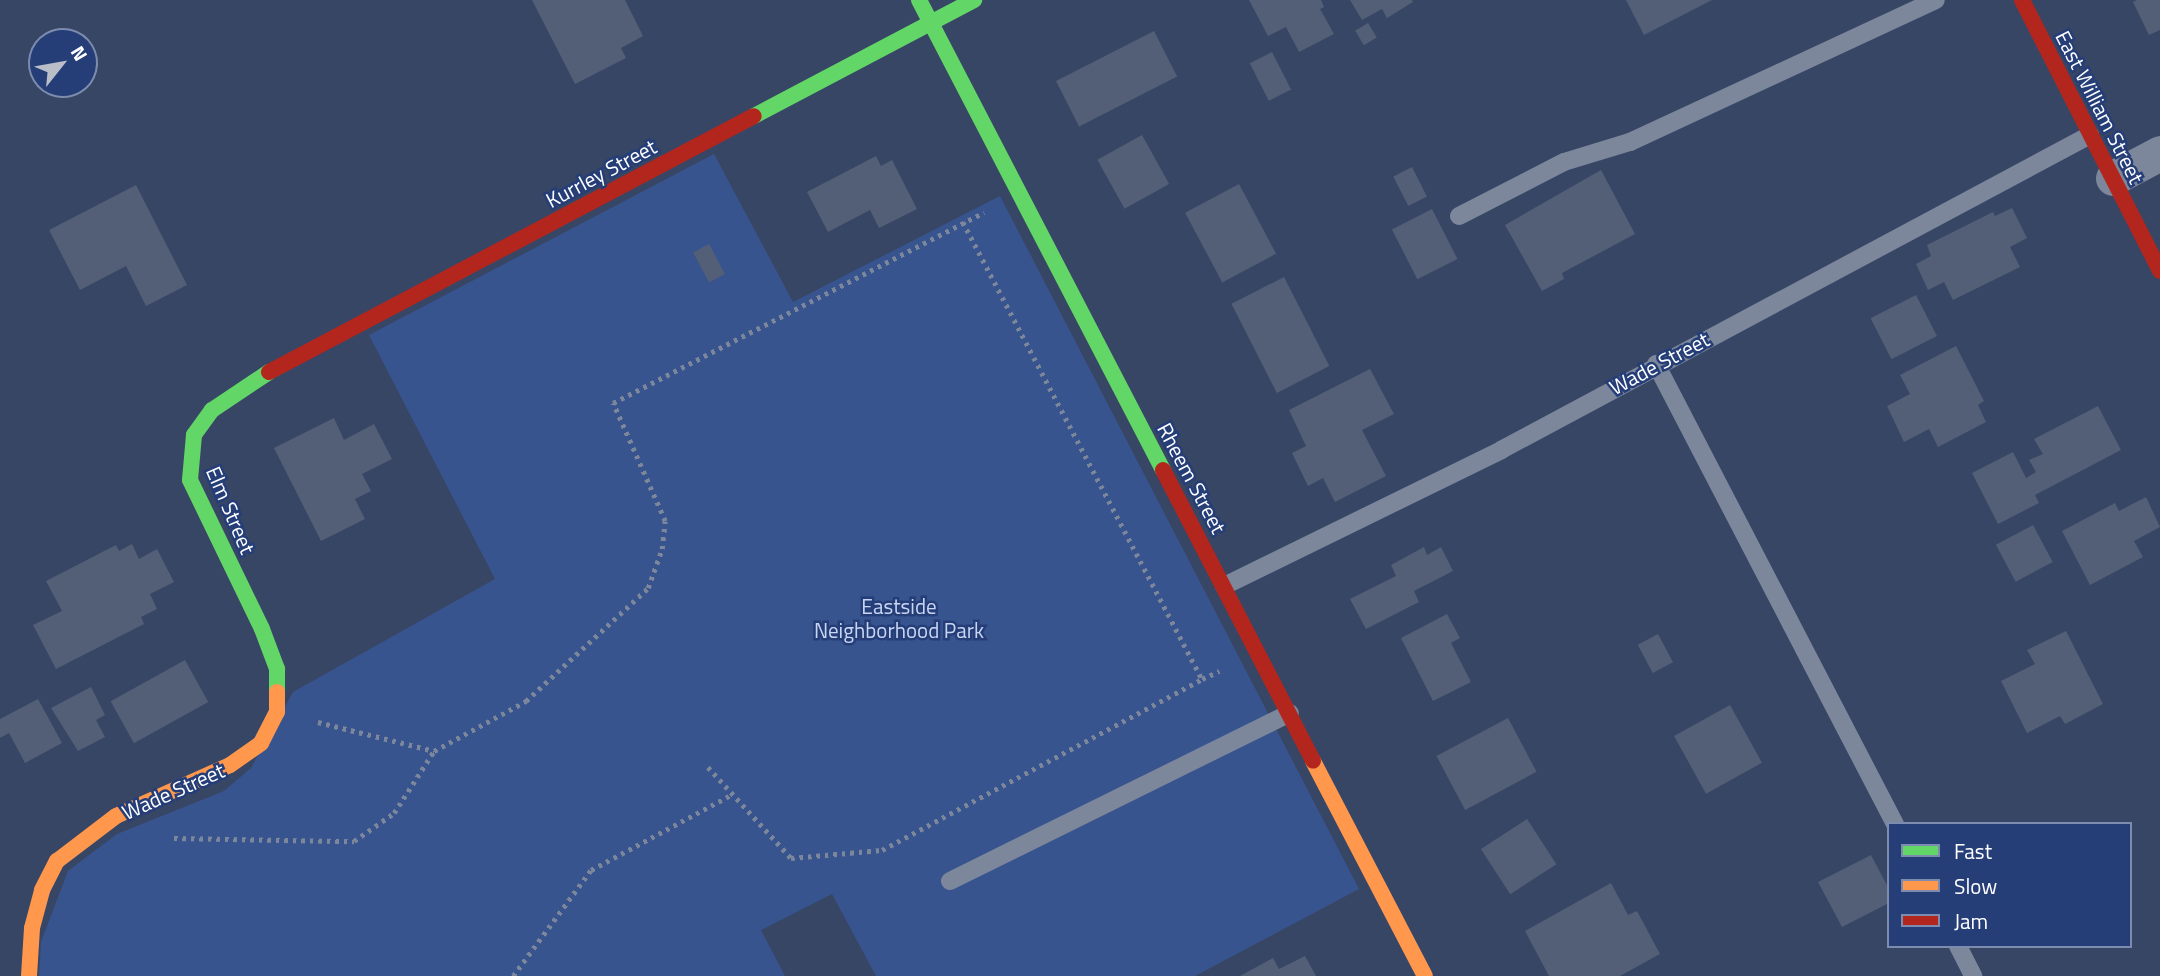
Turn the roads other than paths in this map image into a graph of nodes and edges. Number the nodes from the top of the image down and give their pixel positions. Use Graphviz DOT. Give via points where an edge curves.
graph roads {
  1 [pos="919,0"];
  2 [pos="974,0"];
  3 [pos="1936,0"];
  4 [pos="2022,0"];
  5 [pos="931,23"];
  6 [pos="2090,135"];
  7 [pos="2160,153"];
  8 [pos="2113,178"];
  9 [pos="1460,216"];
  10 [pos="2160,271"];
  11 [pos="1656,364"];
  12 [pos="248,383"];
  13 [pos="1224,586"];
  14 [pos="277,669"];
  15 [pos="1290,713"];
  16 [pos="1894,822"];
  17 [pos="950,881"];
  18 [pos="1959,948"];
  19 [pos="29,976"];
  20 [pos="1425,976"];
  21 [pos="1973,976"];
  1 -- 5 [label="main road, Rheem Street"];
  2 -- 5 [label="main road, Kurrley Street"];
  3 -- 9 [label="lane" via="1630,142 1564,162"];
  4 -- 6 [label="main road, East William Street"];
  5 -- 12 [label="main road, Kurrley Street"];
  5 -- 13 [label="main road, Rheem Street"];
  6 -- 8 [label="main road, East William Street"];
  6 -- 11 [label="lane, Wade Street"];
  7 -- 8 [label="street"];
  8 -- 10 [label="main road, East William Street"];
  11 -- 13 [label="lane, Wade Street" via="1501,450"];
  11 -- 16 [label="lane"];
  12 -- 14 [label="main road, Elm Street" via="212,410 194,435 190,480"];
  13 -- 15 [label="main road, Rheem Street"];
  14 -- 19 [label="main road, Wade Street" via="277,712 261,743 230,765 116,816 57,861 35,915"];
  15 -- 17 [label="lane"];
  15 -- 20 [label="main road, Rheem Street"];
  18 -- 21 [label="lane"];
}
